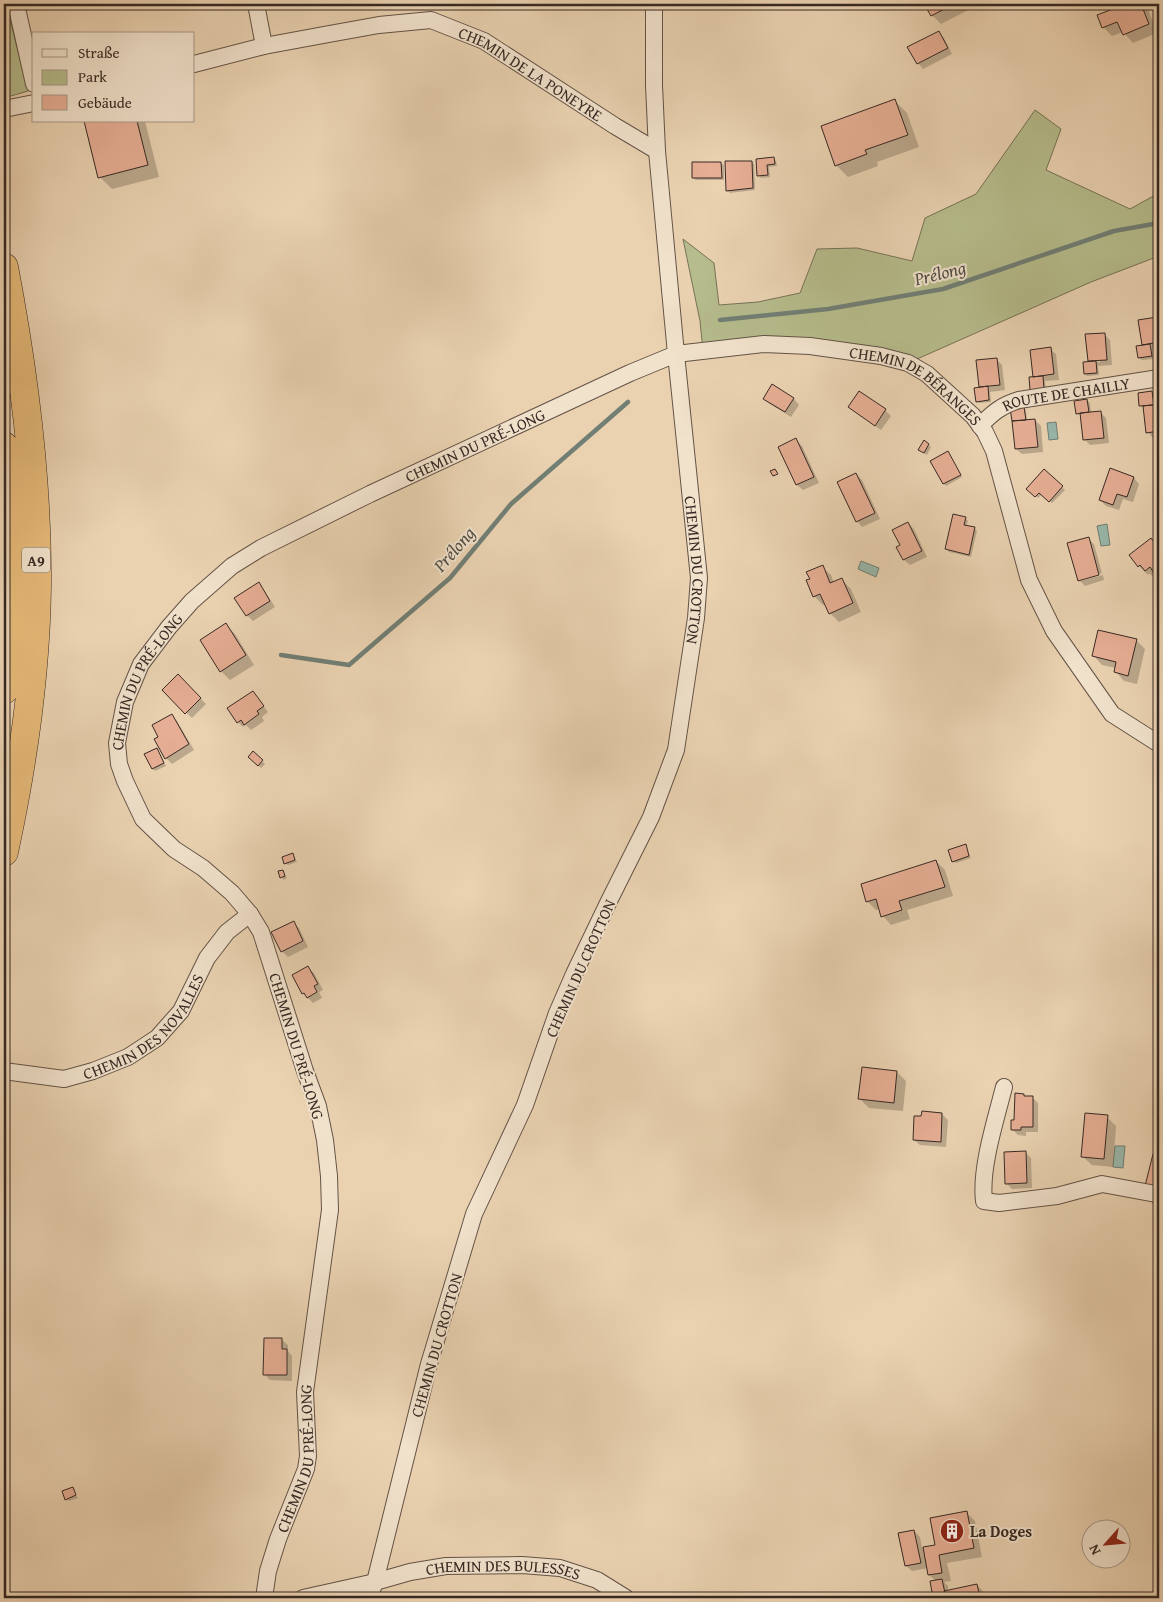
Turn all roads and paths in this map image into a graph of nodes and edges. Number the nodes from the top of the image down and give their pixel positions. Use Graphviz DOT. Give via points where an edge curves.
graph roads {
  1 [pos="16,4"];
  2 [pos="256,4"];
  3 [pos="654,4"];
  4 [pos="264,46"];
  5 [pos="195,64"];
  6 [pos="32,75"];
  7 [pos="32,103"];
  8 [pos="4,109"];
  9 [pos="656,151"];
  10 [pos="4,267"];
  11 [pos="676,354"];
  12 [pos="1159,378"];
  13 [pos="980,426"];
  14 [pos="4,446"];
  15 [pos="4,690"];
  16 [pos="1159,744"];
  17 [pos="4,852"];
  18 [pos="250,914"];
  19 [pos="4,1071"];
  20 [pos="1004,1087"];
  21 [pos="1159,1197"];
  22 [pos="375,1582"];
  23 [pos="264,1598"];
  24 [pos="303,1598"];
  25 [pos="369,1598"];
  26 [pos="626,1598"];
  1 -- 6 [label="street"];
  2 -- 4 [label="street"];
  3 -- 9 [label="street"];
  4 -- 5 [label="street, CHEMIN DE LA PONEYRE"];
  4 -- 9 [label="street, CHEMIN DE LA PONEYRE" via="379,25 430,20 484,41"];
  7 -- 8 [label="street"];
  9 -- 11 [label="street"];
  10 -- 17 [label="highway, A9" via="28,425 37,586 29,705"];
  11 -- 13 [label="street, CHEMIN DE BÉRANGES" via="764,344 810,346 881,356 908,363 927,374"];
  11 -- 18 [label="street, CHEMIN DU PRÉ-LONG" via="370,494 261,548 232,566 192,601 169,627 141,664 125,702 117,743 119,764 143,819 174,849 232,893"];
  11 -- 22 [label="street, CHEMIN DU CROTTON" via="698,578 696,618 676,750 652,818 574,974 525,1105 474,1214 429,1364"];
  12 -- 13 [label="street, ROUTE DE CHAILLY" via="1019,400 990,414"];
  13 -- 16 [label="street, CHEMIN DE BÉRANGES" via="994,451 1030,580 1054,631 1112,714"];
  14 -- 15 [label="highway, A9" via="10,585"];
  18 -- 19 [label="street, CHEMIN DES NOVALLES" via="227,932 207,958 181,1012 157,1038 128,1058 64,1079"];
  18 -- 23 [label="street, CHEMIN DU PRÉ-LONG" via="261,932 318,1106 325,1140 330,1210 305,1392 306,1469 278,1539"];
  20 -- 21 [label="street" via="989,1152 984,1201 999,1203 1057,1196 1102,1184"];
  22 -- 24 [label="street, CHEMIN DES BULESSES"];
  22 -- 25 [label="street, CHEMIN DU CROTTON"];
  22 -- 26 [label="street, CHEMIN DES BULESSES" via="446,1566 522,1565 560,1568 597,1580"];
}
